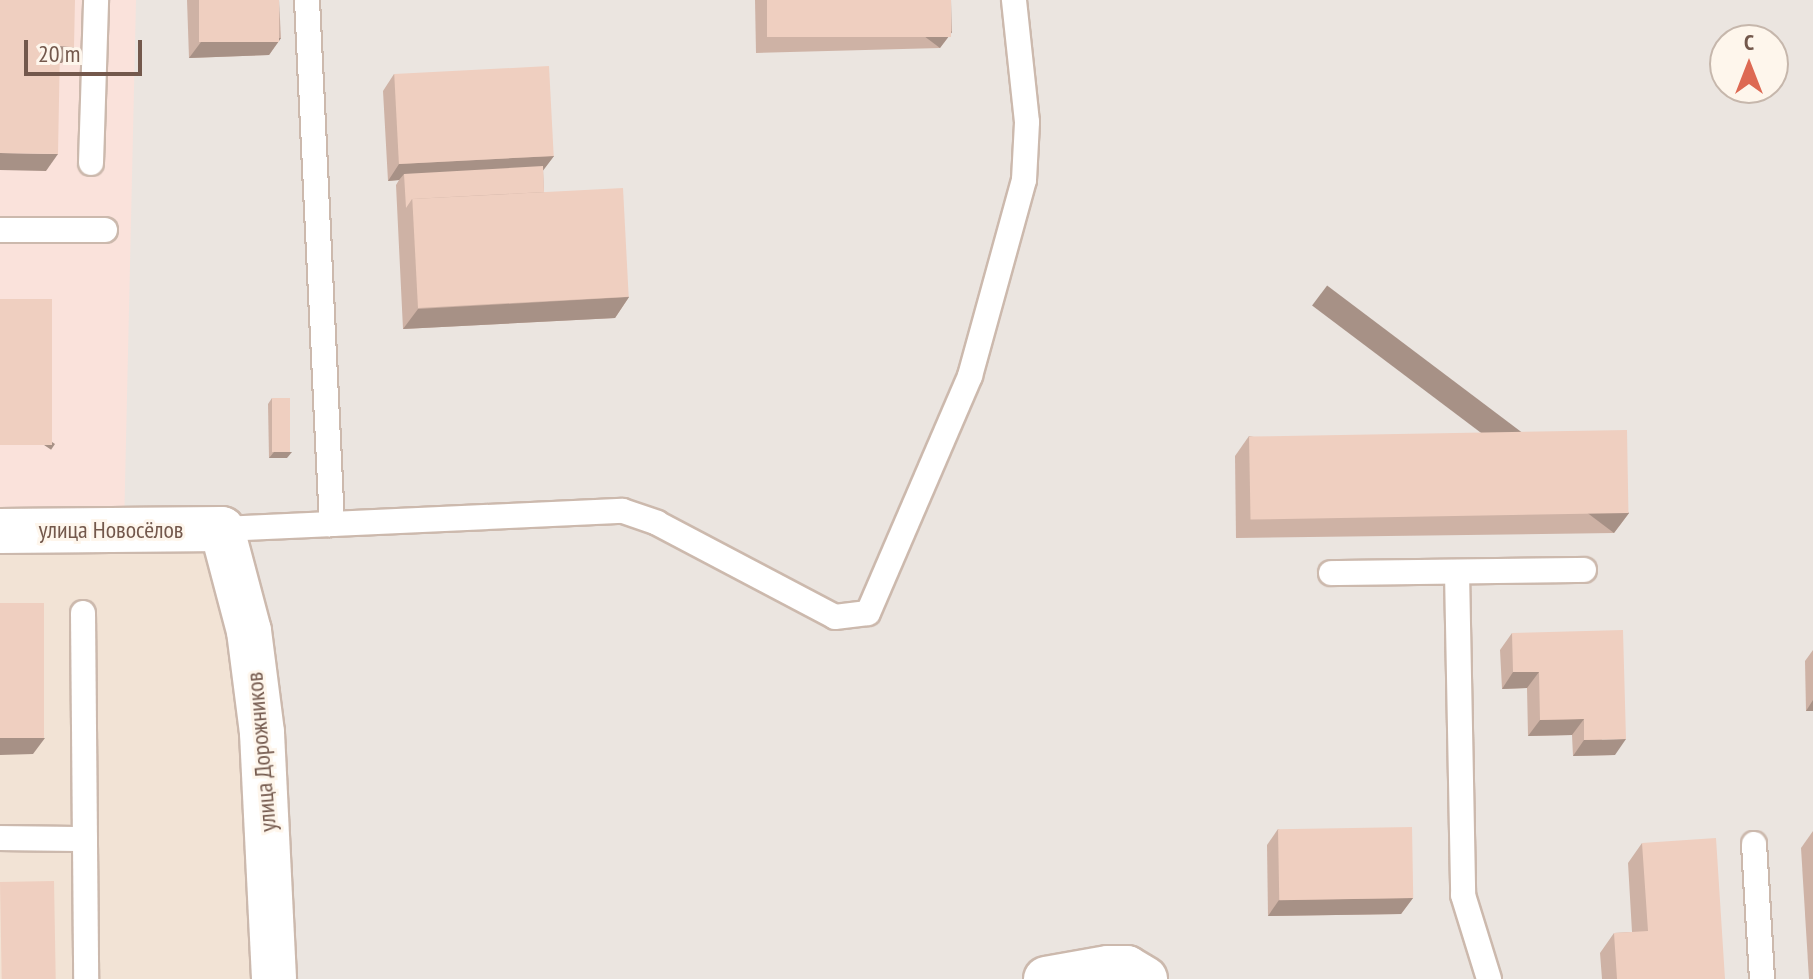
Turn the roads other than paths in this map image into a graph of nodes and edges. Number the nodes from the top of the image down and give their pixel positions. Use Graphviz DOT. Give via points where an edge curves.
graph roads {
  1 [pos="96,0"];
  2 [pos="307,0"];
  3 [pos="1014,0"];
  4 [pos="91,163"];
  5 [pos="0,230"];
  6 [pos="105,230"];
  7 [pos="332,524"];
  8 [pos="222,529"];
  9 [pos="0,531"];
  10 [pos="1584,570"];
  11 [pos="1457,572"];
  12 [pos="1331,573"];
  13 [pos="83,613"];
  14 [pos="0,838"];
  15 [pos="85,839"];
  16 [pos="1754,844"];
  17 [pos="86,979"];
  18 [pos="274,979"];
  19 [pos="1046,979"];
  20 [pos="1145,979"];
  21 [pos="1489,979"];
  22 [pos="1762,979"];
  1 -- 4 [label="lane"];
  2 -- 7 [label="lane"];
  3 -- 7 [label="lane" via="1027,122 1024,180 970,376 868,613 835,617 657,523 623,511"];
  5 -- 6 [label="lane"];
  7 -- 8 [label="lane"];
  8 -- 9 [label="street, улица Новосёлов"];
  8 -- 18 [label="street, улица Дорожников" via="249,631 262,733"];
  10 -- 11 [label="lane"];
  11 -- 12 [label="lane"];
  11 -- 21 [label="lane" via="1463,895"];
  13 -- 15 [label="lane"];
  14 -- 15 [label="lane"];
  15 -- 17 [label="lane"];
  16 -- 22 [label="lane"];
  19 -- 20 [label="street" via="1108,968 1127,968"];
}
